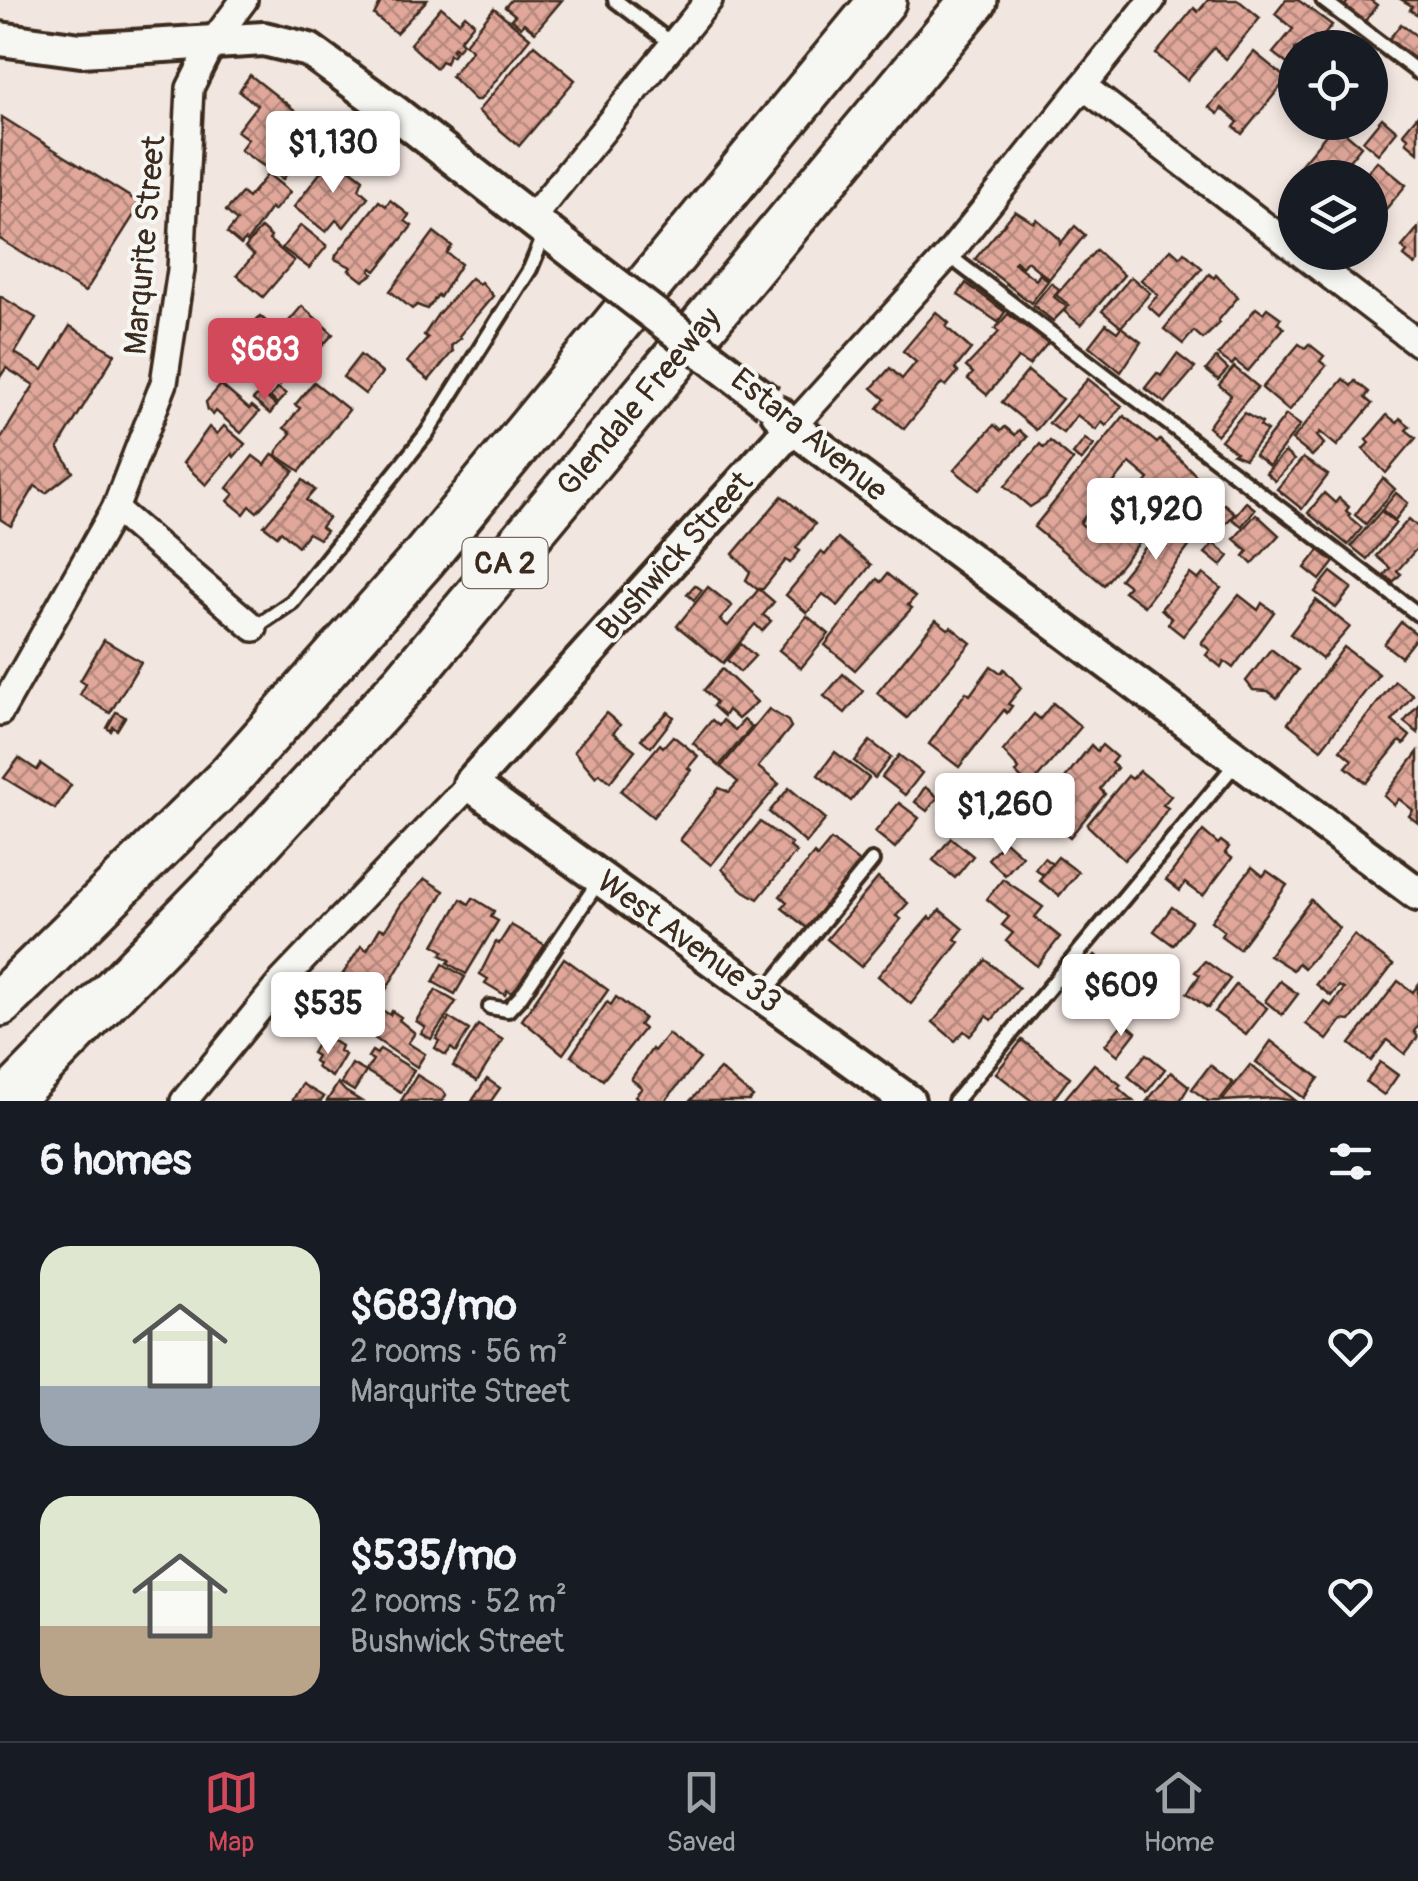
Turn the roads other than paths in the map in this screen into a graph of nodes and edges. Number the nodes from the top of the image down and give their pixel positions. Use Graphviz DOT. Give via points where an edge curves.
graph roads {
  1 [pos="244,0"];
  2 [pos="615,0"];
  3 [pos="709,0"];
  4 [pos="883,0"];
  5 [pos="974,0"];
  6 [pos="1152,0"];
  7 [pos="1323,0"];
  8 [pos="0,38"];
  9 [pos="214,40"];
  10 [pos="674,45"];
  11 [pos="1418,72"];
  12 [pos="1082,86"];
  13 [pos="547,231"];
  14 [pos="1278,236"];
  15 [pos="948,255"];
  16 [pos="1322,270"];
  17 [pos="1418,344"];
  18 [pos="792,427"];
  19 [pos="115,509"];
  20 [pos="1418,614"];
  21 [pos="254,628"];
  22 [pos="0,712"];
  23 [pos="1237,762"];
  24 [pos="470,784"];
  25 [pos="872,862"];
  26 [pos="601,878"];
  27 [pos="1418,894"];
  28 [pos="762,996"];
  29 [pos="0,1003"];
  30 [pos="490,1007"];
  31 [pos="7,1101"];
  32 [pos="184,1101"];
  33 [pos="908,1101"];
  34 [pos="955,1101"];
  1 -- 9 [label="street, Marqurite Street"];
  2 -- 10 [label="lane"];
  3 -- 10 [label="street"];
  4 -- 29 [label="highway, Glendale Freeway / CA 2" via="423,559 226,781"];
  5 -- 31 [label="highway, Glendale Freeway / CA 2" via="406,682"];
  6 -- 12 [label="street, Bushwick Street"];
  7 -- 11 [label="lane"];
  8 -- 9 [label="street, Estara Avenue" via="81,50"];
  9 -- 13 [label="street, Estara Avenue" via="264,38 310,50"];
  9 -- 19 [label="street, Marqurite Street" via="190,88 181,270 164,383"];
  10 -- 13 [label="street"];
  12 -- 14 [label="street"];
  12 -- 15 [label="street, Bushwick Street"];
  13 -- 18 [label="street, Estara Avenue, bridge"];
  13 -- 21 [label="lane" via="427,433 292,602"];
  15 -- 18 [label="street, Bushwick Street"];
  15 -- 20 [label="lane"];
  16 -- 17 [label="street"];
  18 -- 23 [label="street, Estara Avenue"];
  18 -- 24 [label="street, Bushwick Street"];
  19 -- 21 [label="street"];
  19 -- 22 [label="street, Marqurite Street"];
  23 -- 27 [label="street, Estara Avenue"];
  23 -- 34 [label="lane"];
  24 -- 26 [label="street, West Avenue 33"];
  24 -- 32 [label="street, Bushwick Street" via="282,981"];
  25 -- 28 [label="lane"];
  26 -- 28 [label="street, West Avenue 33"];
  26 -- 30 [label="lane" via="521,996 508,1010"];
  28 -- 33 [label="street, West Avenue 33"];
}
